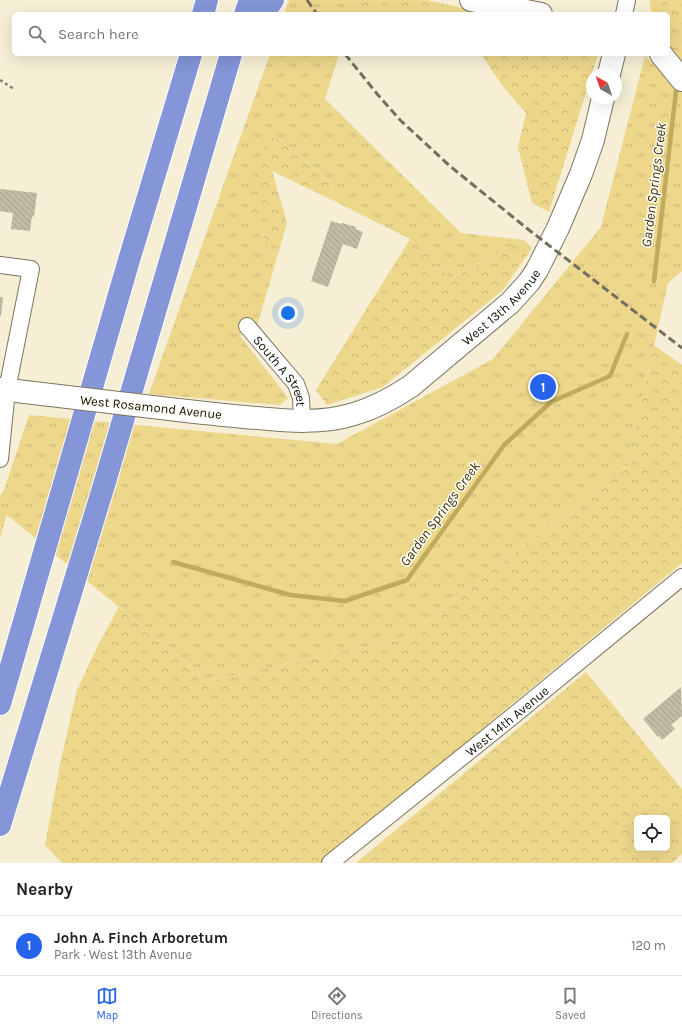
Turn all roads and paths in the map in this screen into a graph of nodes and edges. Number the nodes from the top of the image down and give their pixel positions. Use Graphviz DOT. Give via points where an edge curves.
graph roads {
  1 [pos="207,0"];
  2 [pos="250,0"];
  3 [pos="273,0"];
  4 [pos="471,0"];
  5 [pos="627,0"];
  6 [pos="204,12"];
  7 [pos="246,12"];
  8 [pos="264,12"];
  9 [pos="531,12"];
  10 [pos="624,12"];
  11 [pos="190,56"];
  12 [pos="614,56"];
  13 [pos="663,56"];
  14 [pos="231,57"];
  15 [pos="610,68"];
  16 [pos="0,80"];
  17 [pos="682,80"];
  18 [pos="14,89"];
  19 [pos="601,104"];
  20 [pos="0,265"];
  21 [pos="247,326"];
  22 [pos="11,390"];
  23 [pos="302,421"];
  24 [pos="0,459"];
  25 [pos="681,579"];
  26 [pos="0,704"];
  27 [pos="0,825"];
  28 [pos="330,863"];
  1 -- 6 [label="highway"];
  2 -- 7 [label="highway"];
  3 -- 8 [label="highway"];
  4 -- 9 [label="street"];
  5 -- 10 [label="street"];
  11 -- 26 [label="highway"];
  12 -- 15 [label="street"];
  13 -- 17 [label="street"];
  14 -- 27 [label="highway"];
  16 -- 18 [label="path"];
  19 -- 23 [label="street, West 13th Avenue" via="581,174 561,222 537,270 520,293 428,372 394,397 353,414"];
  20 -- 22 [label="street" via="31,269"];
  21 -- 23 [label="street, South A Street" via="296,384 301,398"];
  22 -- 23 [label="street, West Rosamond Avenue, bridge" via="178,410"];
  22 -- 24 [label="street"];
  25 -- 28 [label="street, West 14th Avenue"];
}
